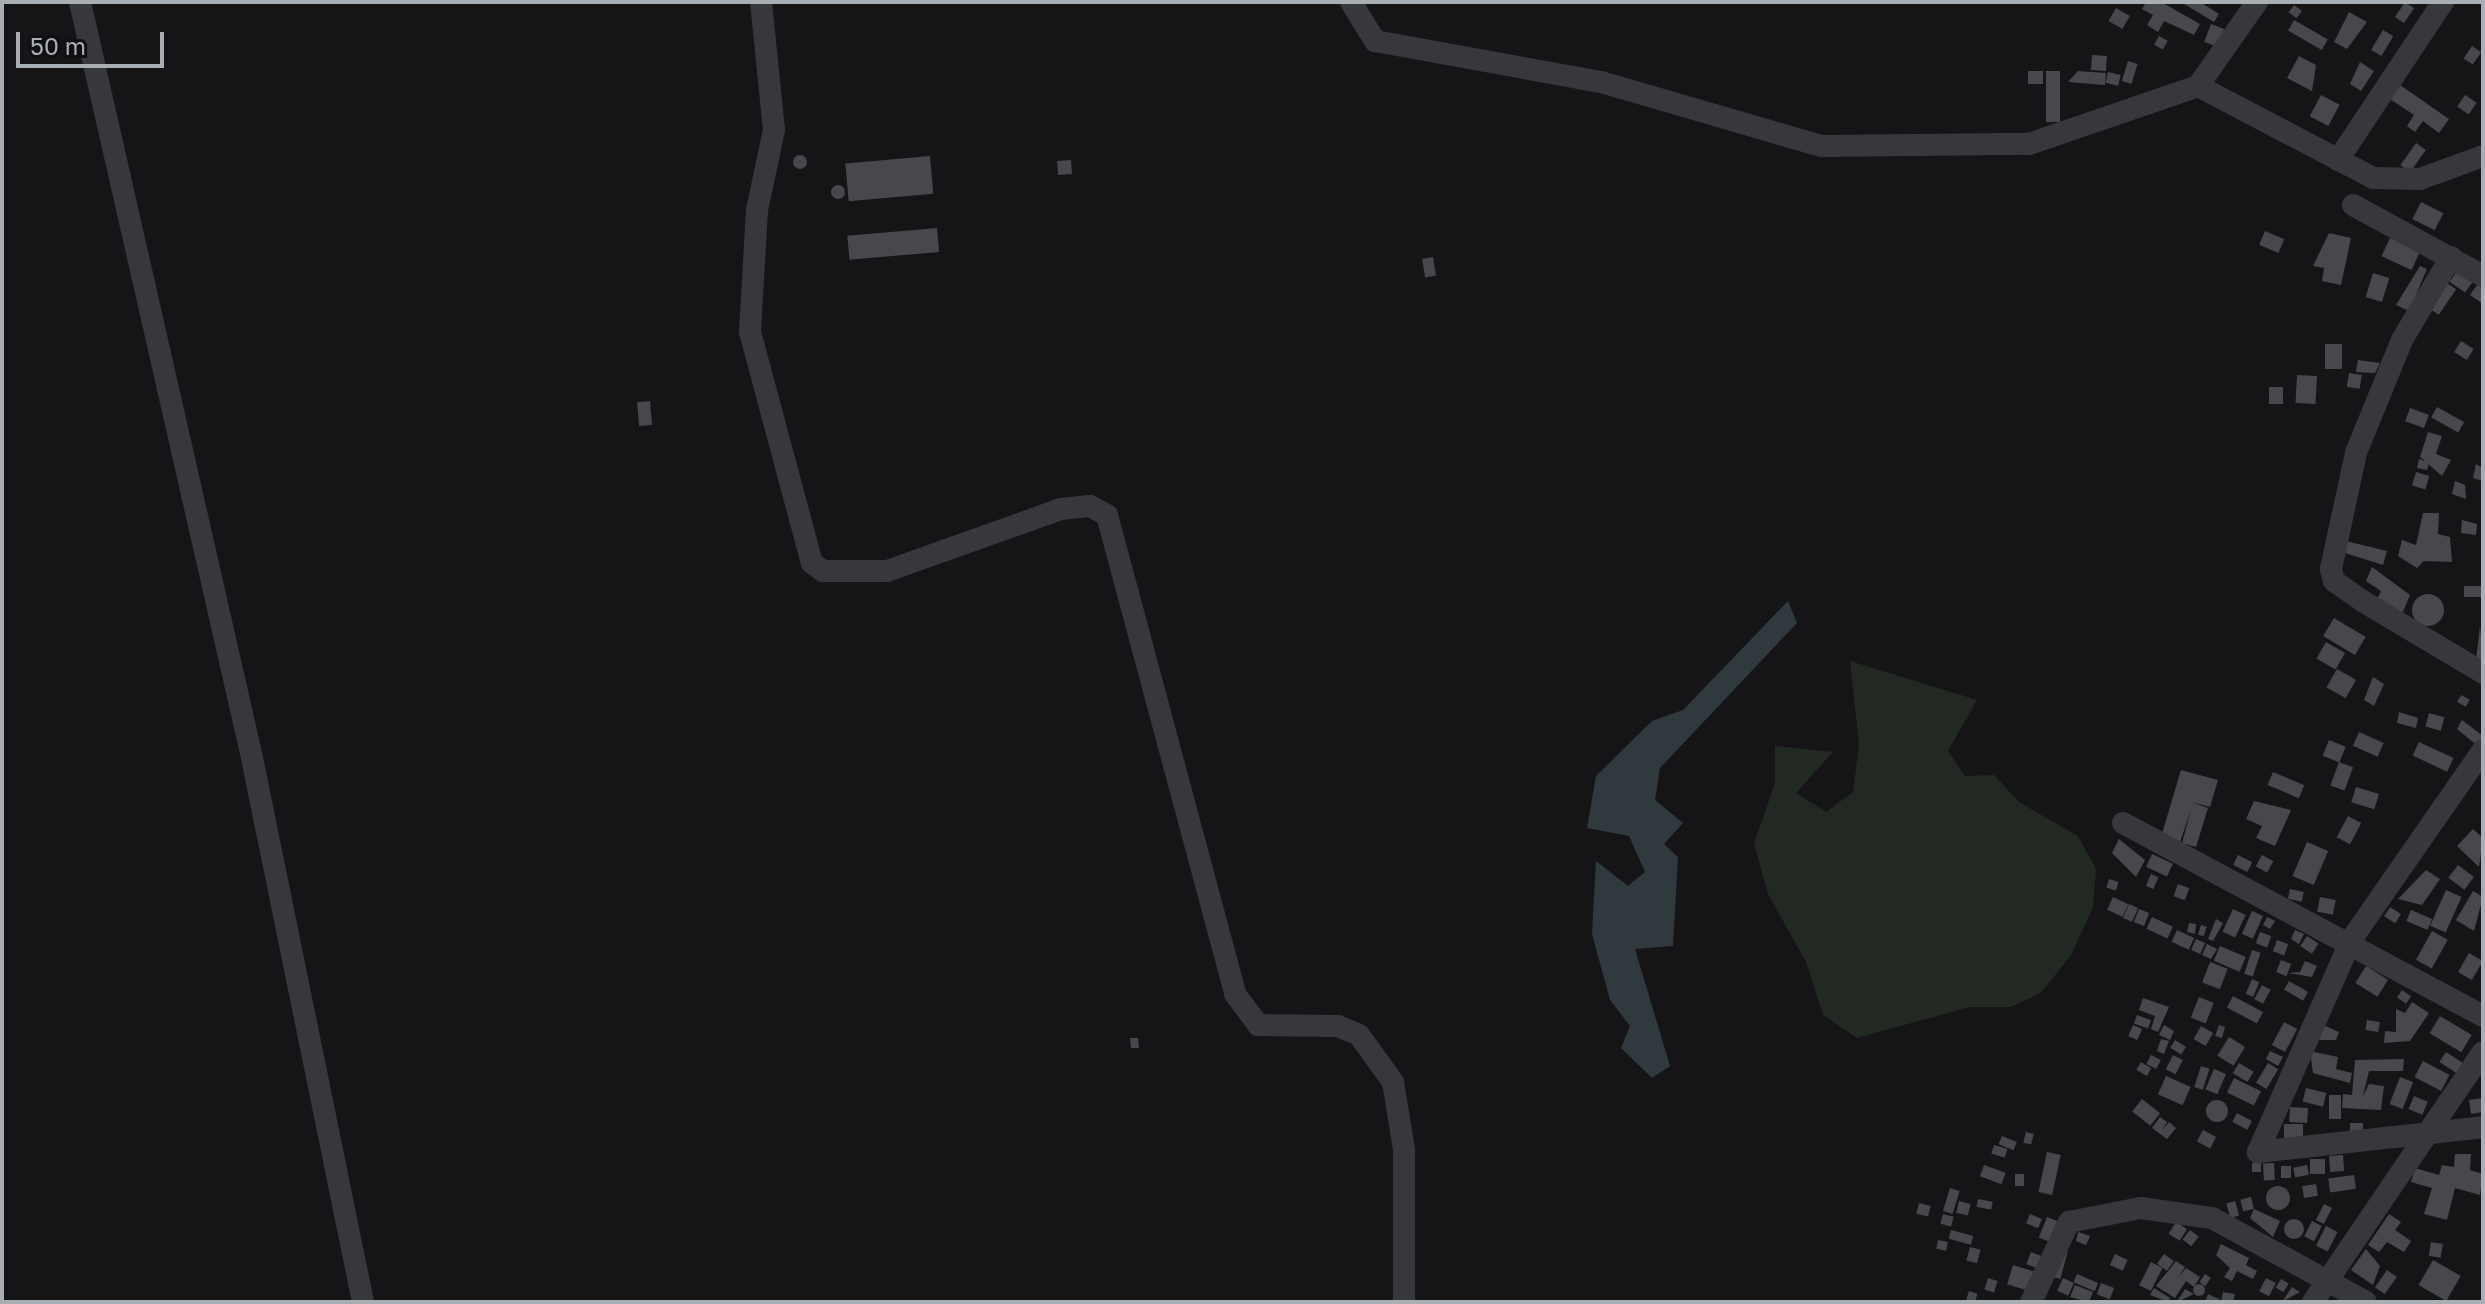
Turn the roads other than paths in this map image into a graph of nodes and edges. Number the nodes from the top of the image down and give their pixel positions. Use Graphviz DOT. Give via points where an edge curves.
graph roads {
  1 [pos="80,2"];
  2 [pos="761,2"];
  3 [pos="1351,2"];
  4 [pos="2257,2"];
  5 [pos="2443,2"];
  6 [pos="2198,86"];
  7 [pos="2483,156"];
  8 [pos="2338,160"];
  9 [pos="2353,205"];
  10 [pos="2451,257"];
  11 [pos="2483,276"];
  12 [pos="2483,673"];
  13 [pos="2483,750"];
  14 [pos="2123,823"];
  15 [pos="2351,940"];
  16 [pos="2483,1016"];
  17 [pos="2483,1052"];
  18 [pos="2483,1127"];
  19 [pos="2428,1135"];
  20 [pos="2328,1278"];
  21 [pos="1399,1300"];
  22 [pos="363,1302"];
  23 [pos="2031,1302"];
  24 [pos="2313,1302"];
  25 [pos="2366,1302"];
  1 -- 22 [label="street" via="252,758"];
  2 -- 21 [label="street" via="774,130 757,210 750,332 812,563 823,571 883,572 1061,509 1090,506 1107,515 1194,817 1235,994 1258,1025 1338,1026 1359,1035 1393,1082 1404,1149"];
  3 -- 6 [label="street" via="1375,41 1601,82 1822,146 2029,144"];
  4 -- 6 [label="street"];
  5 -- 8 [label="street"];
  6 -- 8 [label="street"];
  7 -- 8 [label="street" via="2403,183"];
  9 -- 10 [label="street"];
  10 -- 11 [label="street"];
  10 -- 12 [label="street" via="2392,360 2356,453 2331,569 2334,581 2364,602"];
  13 -- 15 [label="street"];
  14 -- 15 [label="street"];
  15 -- 16 [label="street"];
  15 -- 19 [label="street" via="2258,1152"];
  17 -- 19 [label="street"];
  18 -- 19 [label="street"];
  19 -- 20 [label="street"];
  20 -- 23 [label="street" via="2212,1218 2141,1208 2069,1222"];
  20 -- 24 [label="street"];
  20 -- 25 [label="street"];
}
